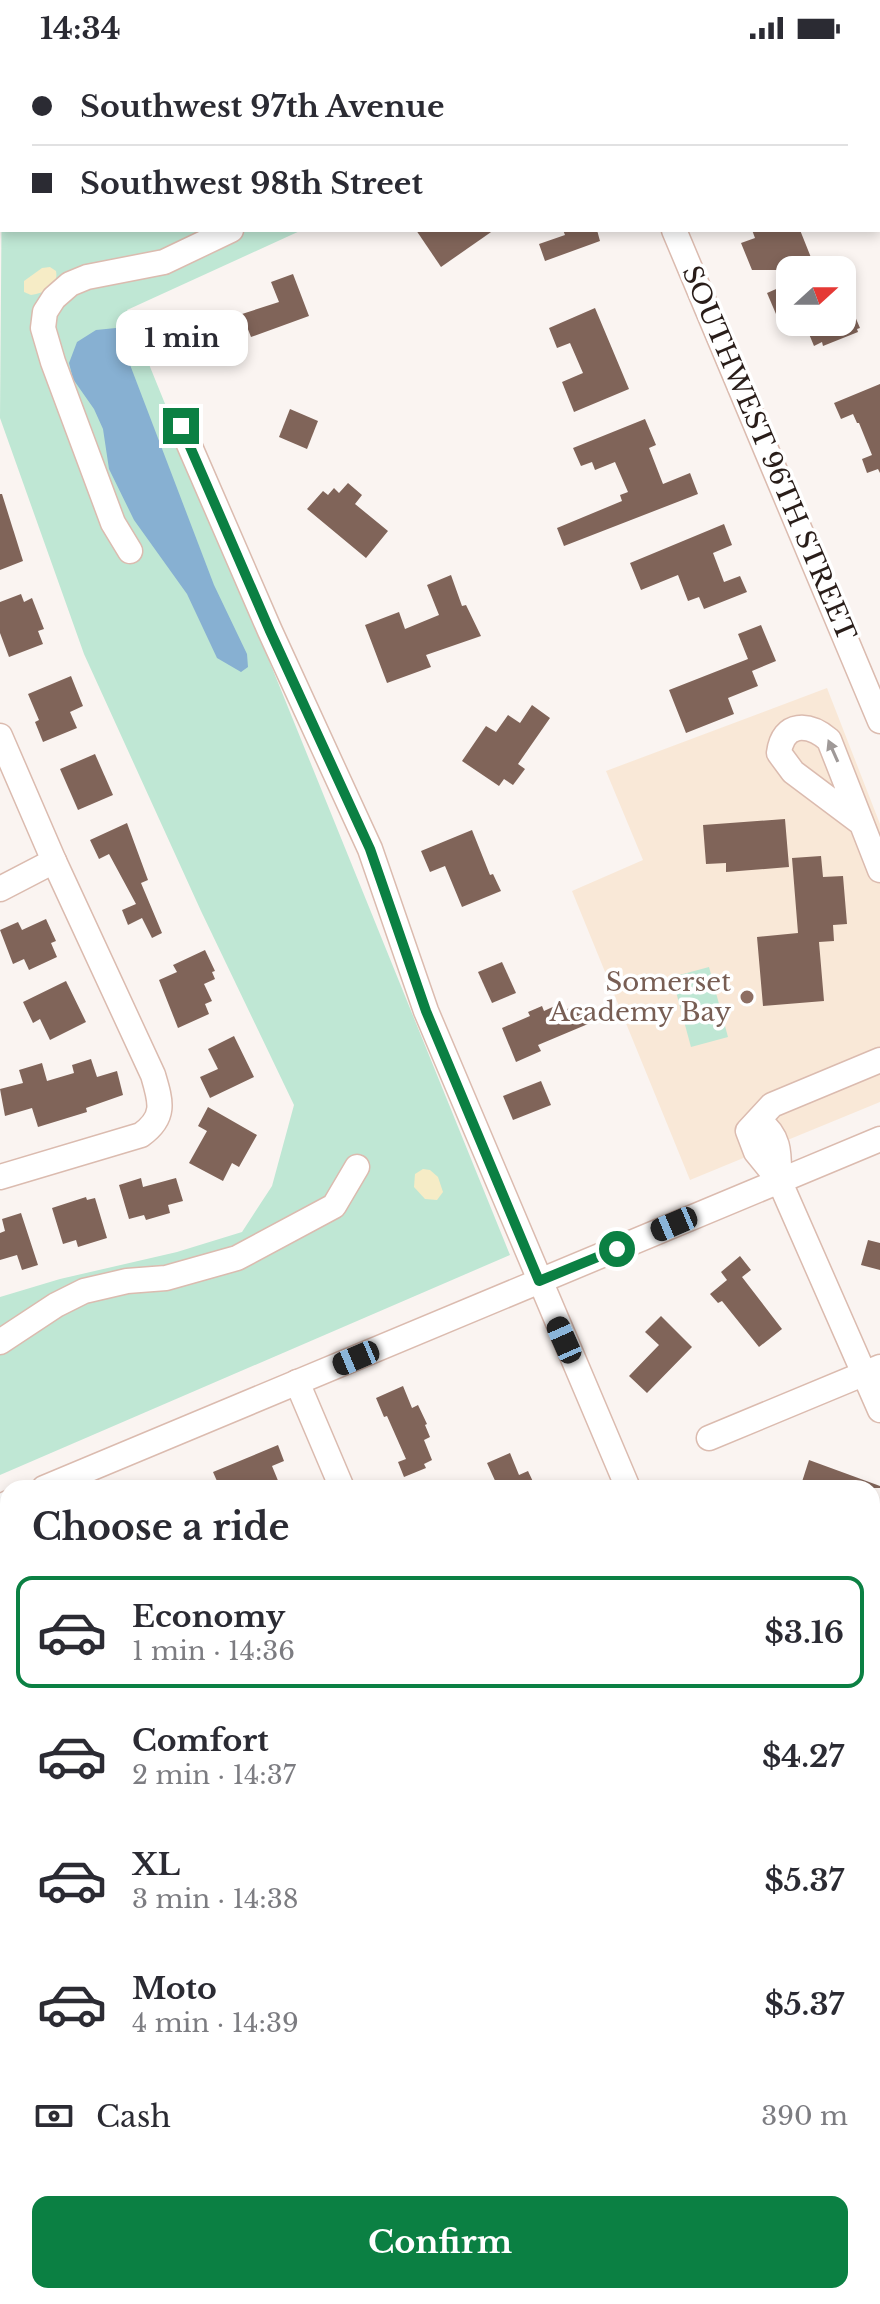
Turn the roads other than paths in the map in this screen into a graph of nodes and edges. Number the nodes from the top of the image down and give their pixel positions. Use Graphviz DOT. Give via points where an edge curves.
graph roads {
  1 [pos="227,232"];
  2 [pos="675,232"];
  3 [pos="181,426"];
  4 [pos="130,551"];
  5 [pos="880,721"];
  6 [pos="0,736"];
  7 [pos="861,823"];
  8 [pos="54,861"];
  9 [pos="880,870"];
  10 [pos="0,889"];
  11 [pos="880,1060"];
  12 [pos="880,1139"];
  13 [pos="357,1167"];
  14 [pos="0,1177"];
  15 [pos="779,1180"];
  16 [pos="539,1281"];
  17 [pos="0,1342"];
  18 [pos="872,1370"];
  19 [pos="297,1382"];
  20 [pos="880,1410"];
  21 [pos="709,1438"];
  22 [pos="68,1480"];
  23 [pos="339,1480"];
  24 [pos="625,1480"];
  1 -- 4 [label="street" via="164,262 70,284 45,312 43,328 53,362 113,523"];
  2 -- 5 [label="street, SOUTHWEST 96TH STREET"];
  3 -- 16 [label="street" via="370,849 426,1011"];
  6 -- 8 [label="street"];
  7 -- 9 [label="street"];
  8 -- 10 [label="street"];
  8 -- 14 [label="street" via="124,1010 160,1107 157,1119 141,1135"];
  11 -- 15 [label="street" via="763,1113 748,1131 756,1152"];
  12 -- 15 [label="street"];
  13 -- 17 [label="street" via="334,1206 237,1258 166,1278 91,1288"];
  15 -- 16 [label="street"];
  15 -- 18 [label="street"];
  16 -- 19 [label="street"];
  16 -- 24 [label="street"];
  18 -- 20 [label="street"];
  18 -- 21 [label="street"];
  19 -- 22 [label="street"];
  19 -- 23 [label="street"];
}
